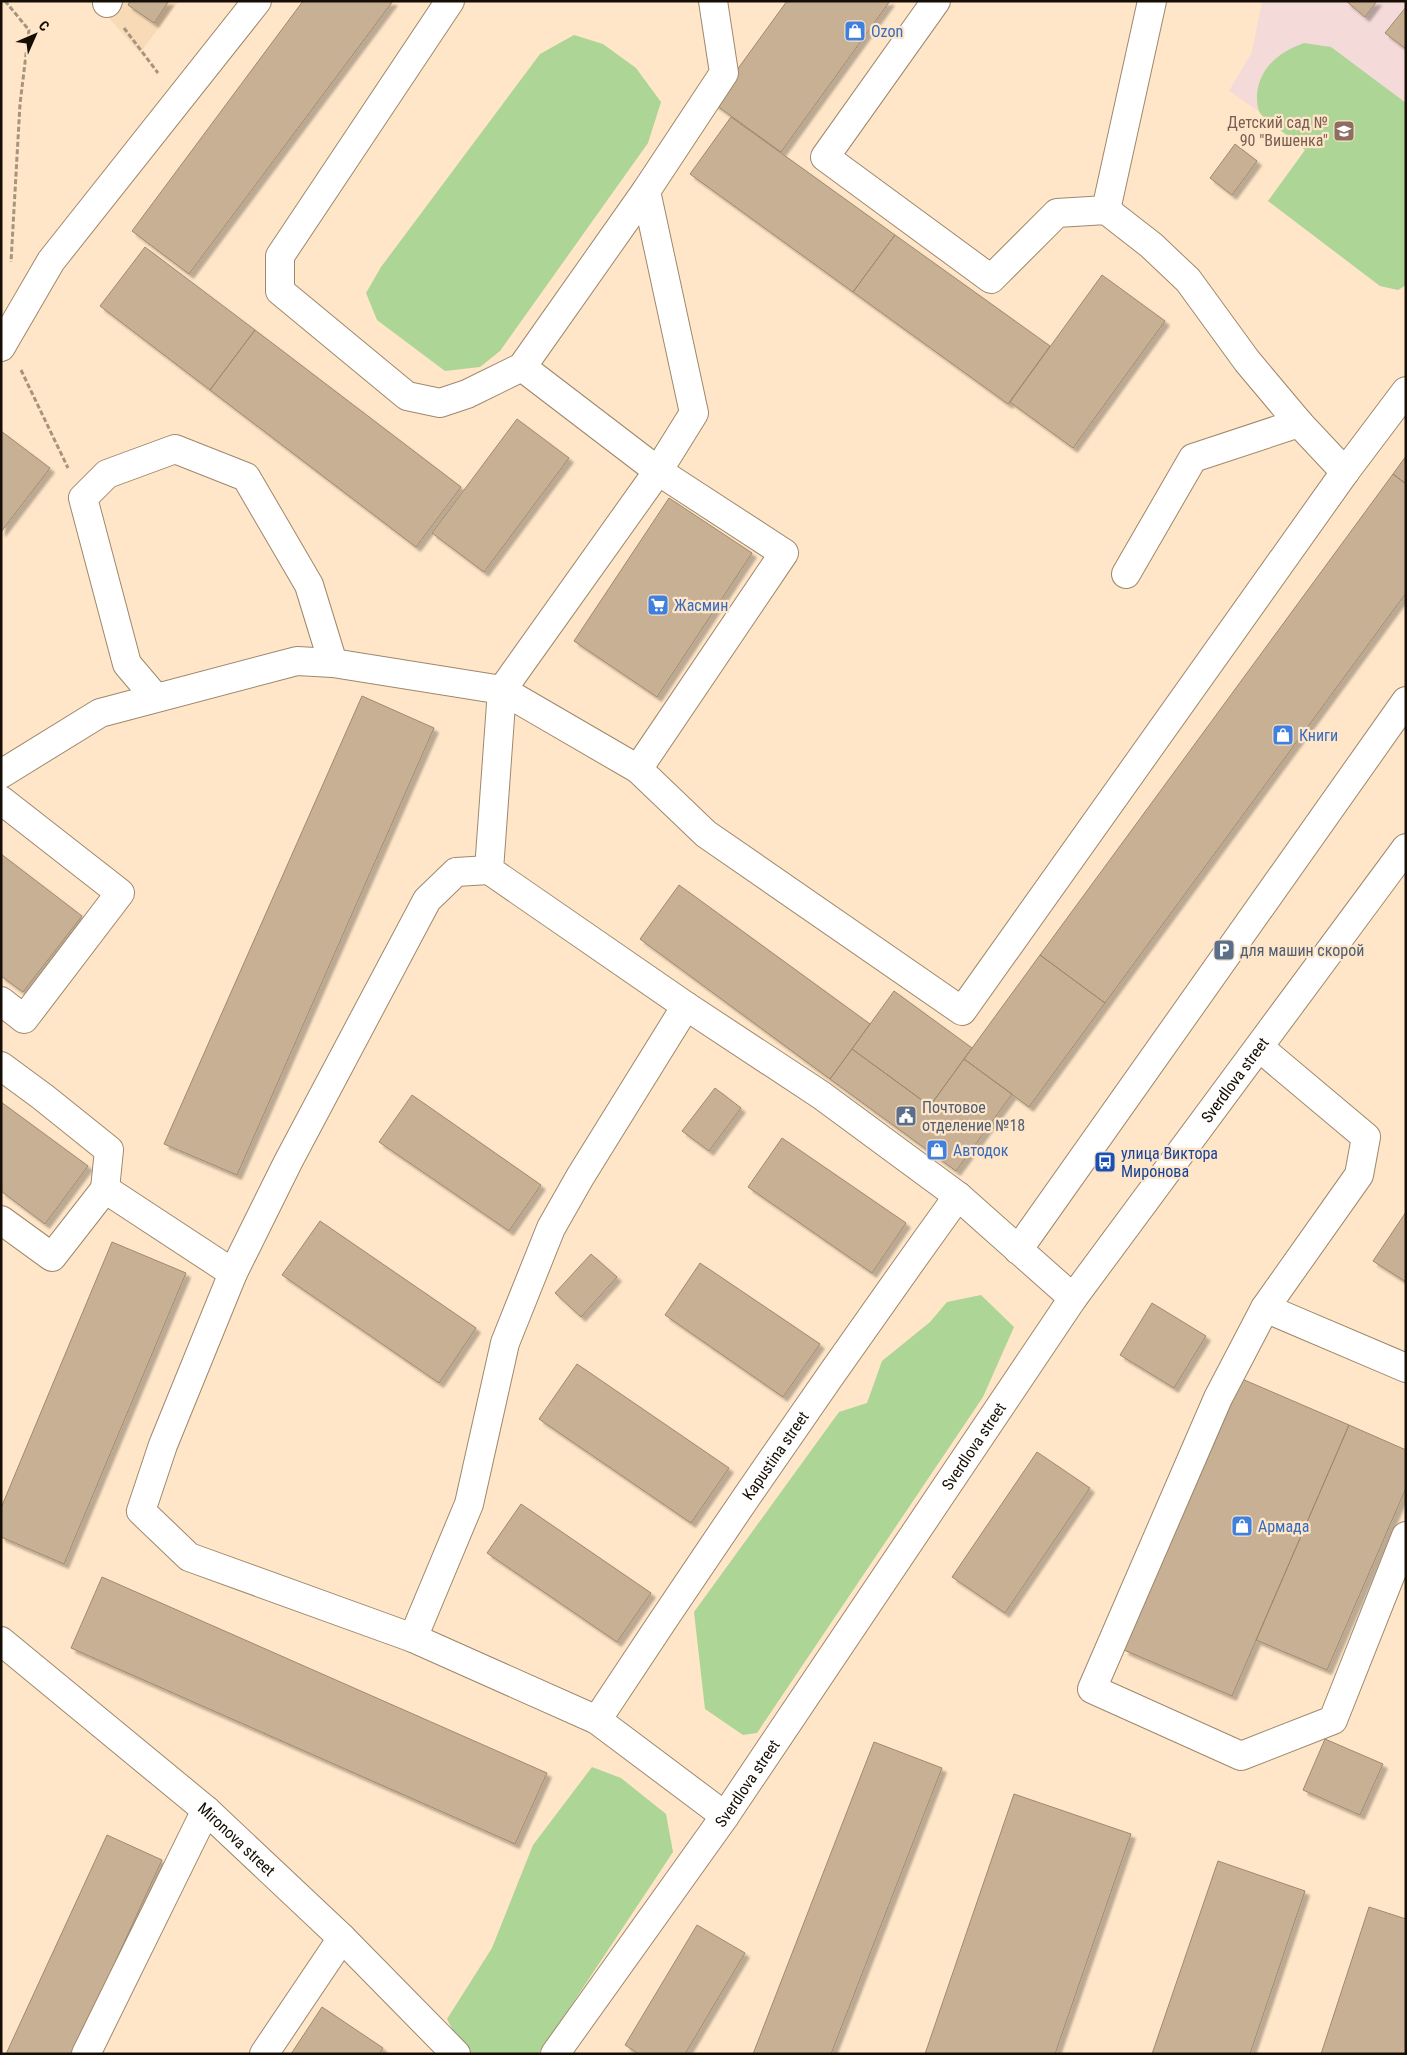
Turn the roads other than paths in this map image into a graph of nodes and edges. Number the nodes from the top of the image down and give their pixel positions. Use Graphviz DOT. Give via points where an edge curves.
graph roads {
  1 [pos="257,1"];
  2 [pos="450,1"];
  3 [pos="713,1"];
  4 [pos="936,1"];
  5 [pos="1152,1"];
  6 [pos="646,191"];
  7 [pos="1106,210"];
  8 [pos="1,347"];
  9 [pos="522,367"];
  10 [pos="1406,391"];
  11 [pos="1299,423"];
  12 [pos="658,471"];
  13 [pos="1345,472"];
  14 [pos="1126,574"];
  15 [pos="333,664"];
  16 [pos="502,690"];
  17 [pos="155,698"];
  18 [pos="1406,701"];
  19 [pos="638,769"];
  20 [pos="1,774"];
  21 [pos="1,800"];
  22 [pos="1406,848"];
  23 [pos="489,870"];
  24 [pos="1,1001"];
  25 [pos="686,1006"];
  26 [pos="1260,1048"];
  27 [pos="1,1066"];
  28 [pos="105,1189"];
  29 [pos="958,1196"];
  30 [pos="1,1220"];
  31 [pos="1018,1250"];
  32 [pos="233,1273"];
  33 [pos="1074,1298"];
  34 [pos="1265,1308"];
  35 [pos="1406,1368"];
  36 [pos="1406,1536"];
  37 [pos="413,1638"];
  38 [pos="1,1642"];
  39 [pos="597,1720"];
  40 [pos="206,1810"];
  41 [pos="725,1816"];
  42 [pos="342,1938"];
  43 [pos="86,2054"];
  44 [pos="264,2054"];
  45 [pos="456,2054"];
  46 [pos="555,2054"];
  1 -- 8 [label="street" via="51,261"];
  2 -- 9 [label="street" via="280,256 280,291 407,396 440,403 467,394"];
  3 -- 6 [label="street" via="724,73"];
  4 -- 7 [label="street" via="825,157 991,279 1057,213"];
  5 -- 7 [label="street"];
  6 -- 9 [label="street"];
  6 -- 12 [label="street" via="694,413"];
  7 -- 11 [label="street" via="1188,280"];
  9 -- 12 [label="street"];
  10 -- 13 [label="street"];
  11 -- 13 [label="street"];
  11 -- 14 [label="street" via="1193,458"];
  12 -- 16 [label="street"];
  12 -- 19 [label="street" via="784,553"];
  13 -- 19 [label="street" via="962,1011 706,834"];
  15 -- 16 [label="street"];
  15 -- 17 [label="street" via="297,661"];
  15 -- 17 [label="street" via="309,585 246,477 175,449 107,474 83,498 127,664"];
  16 -- 19 [label="street"];
  16 -- 23 [label="street"];
  17 -- 20 [label="street" via="100,713"];
  18 -- 31 [label="street"];
  21 -- 24 [label="street" via="120,893 24,1019"];
  22 -- 26 [label="street, Sverdlova street"];
  23 -- 25 [label="street"];
  23 -- 32 [label="street" via="456,872 427,900"];
  25 -- 29 [label="street" via="820,1095"];
  25 -- 37 [label="street" via="551,1228 506,1343 469,1504"];
  26 -- 33 [label="street, Sverdlova street"];
  26 -- 34 [label="street" via="1366,1136 1360,1175"];
  27 -- 28 [label="street" via="109,1150"];
  28 -- 30 [label="street" via="52,1257"];
  28 -- 32 [label="street"];
  29 -- 31 [label="street"];
  29 -- 39 [label="street, Kapustina street" via="863,1328"];
  31 -- 33 [label="street"];
  32 -- 37 [label="street" via="163,1445 140,1511 188,1557"];
  33 -- 41 [label="street, Sverdlova street"];
  34 -- 35 [label="street"];
  34 -- 36 [label="street" via="1218,1398 1092,1689 1241,1756 1334,1720"];
  37 -- 39 [label="street"];
  38 -- 40 [label="street, Mironova street"];
  39 -- 41 [label="street"];
  40 -- 42 [label="street, Mironova street"];
  40 -- 43 [label="street"];
  41 -- 46 [label="street, Sverdlova street"];
  42 -- 44 [label="street"];
  42 -- 45 [label="street, Mironova street"];
}
